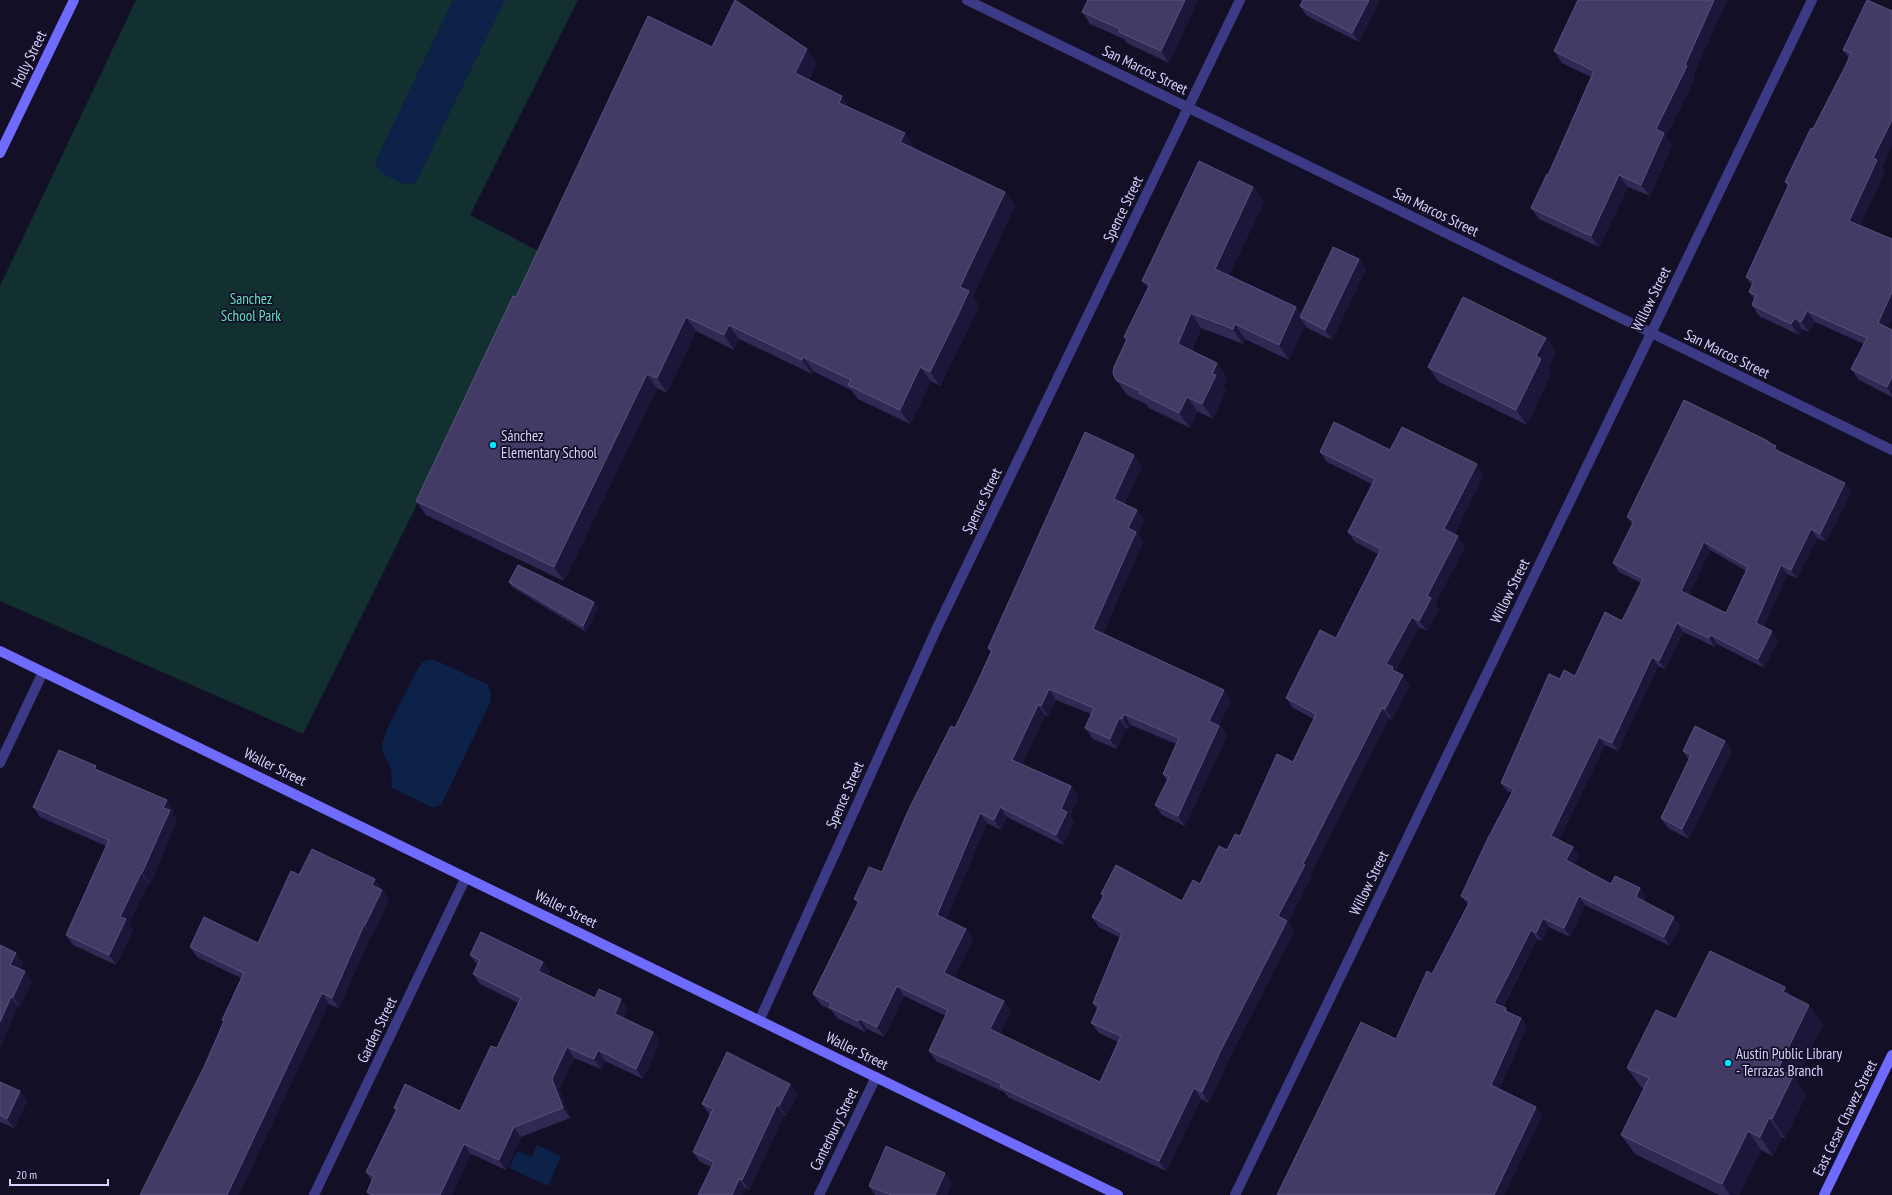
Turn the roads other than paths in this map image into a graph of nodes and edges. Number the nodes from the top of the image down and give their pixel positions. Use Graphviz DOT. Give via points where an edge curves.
graph roads {
  1 [pos="74,0"];
  2 [pos="967,0"];
  3 [pos="1240,0"];
  4 [pos="1812,0"];
  5 [pos="1188,108"];
  6 [pos="0,153"];
  7 [pos="1651,333"];
  8 [pos="1892,450"];
  9 [pos="0,651"];
  10 [pos="43,672"];
  11 [pos="0,763"];
  12 [pos="466,878"];
  13 [pos="760,1019"];
  14 [pos="1892,1055"];
  15 [pos="876,1077"];
  16 [pos="314,1195"];
  17 [pos="819,1195"];
  18 [pos="1118,1195"];
  19 [pos="1235,1195"];
  20 [pos="1824,1195"];
  1 -- 6 [label="street, Holly Street"];
  2 -- 5 [label="street, San Marcos Street"];
  3 -- 5 [label="street, Spence Street"];
  4 -- 7 [label="street, Willow Street"];
  5 -- 7 [label="street, San Marcos Street"];
  5 -- 13 [label="street, Spence Street" via="936,630"];
  7 -- 8 [label="street, San Marcos Street"];
  7 -- 19 [label="street, Willow Street"];
  9 -- 10 [label="street, Waller Street"];
  10 -- 11 [label="street"];
  10 -- 12 [label="street, Waller Street"];
  12 -- 13 [label="street, Waller Street"];
  12 -- 16 [label="street, Garden Street"];
  13 -- 15 [label="street, Waller Street"];
  14 -- 20 [label="street, East Cesar Chavez Street"];
  15 -- 17 [label="street, Canterbury Street"];
  15 -- 18 [label="street, Waller Street"];
}
